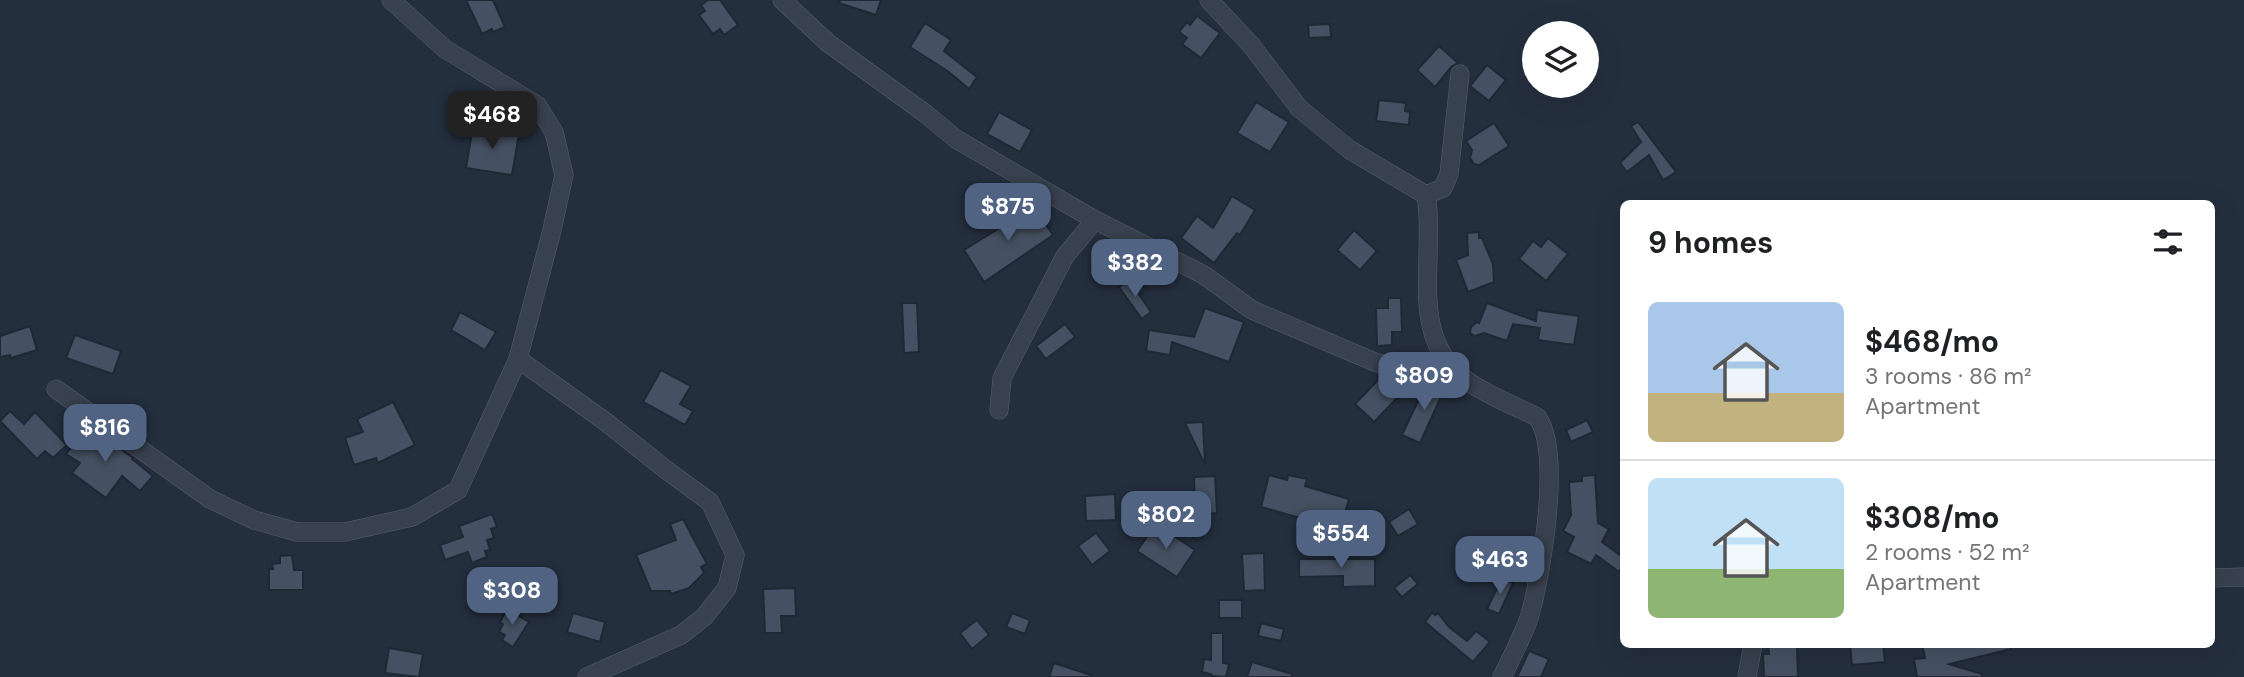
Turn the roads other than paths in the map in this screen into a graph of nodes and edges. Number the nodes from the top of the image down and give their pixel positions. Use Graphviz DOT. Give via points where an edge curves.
graph roads {
  1 [pos="391,0"];
  2 [pos="782,0"];
  3 [pos="1209,0"];
  4 [pos="1460,74"];
  5 [pos="1426,195"];
  6 [pos="1095,220"];
  7 [pos="518,359"];
  8 [pos="1448,365"];
  9 [pos="56,389"];
  10 [pos="999,410"];
  11 [pos="2215,578"];
  12 [pos="2244,578"];
  13 [pos="1752,648"];
  14 [pos="587,677"];
  15 [pos="1502,677"];
  16 [pos="1747,677"];
  1 -- 7 [label="street" via="445,49 537,105 554,132 564,175"];
  2 -- 6 [label="street" via="828,43 956,139"];
  3 -- 5 [label="street" via="1251,45 1298,108 1350,150"];
  4 -- 5 [label="street" via="1449,174 1443,188"];
  5 -- 8 [label="street" via="1431,332"];
  6 -- 8 [label="street" via="1204,275 1252,310 1377,363 1426,373"];
  6 -- 10 [label="street" via="1065,256 1003,378"];
  7 -- 9 [label="street" via="458,491 411,517 345,532 297,532 254,520 211,499"];
  7 -- 14 [label="street" via="710,502 735,555 727,588 705,617 681,635"];
  8 -- 15 [label="street" via="1469,383 1543,424 1549,466 1547,518 1528,619"];
  11 -- 12 [label="street"];
  13 -- 16 [label="street"];
}
